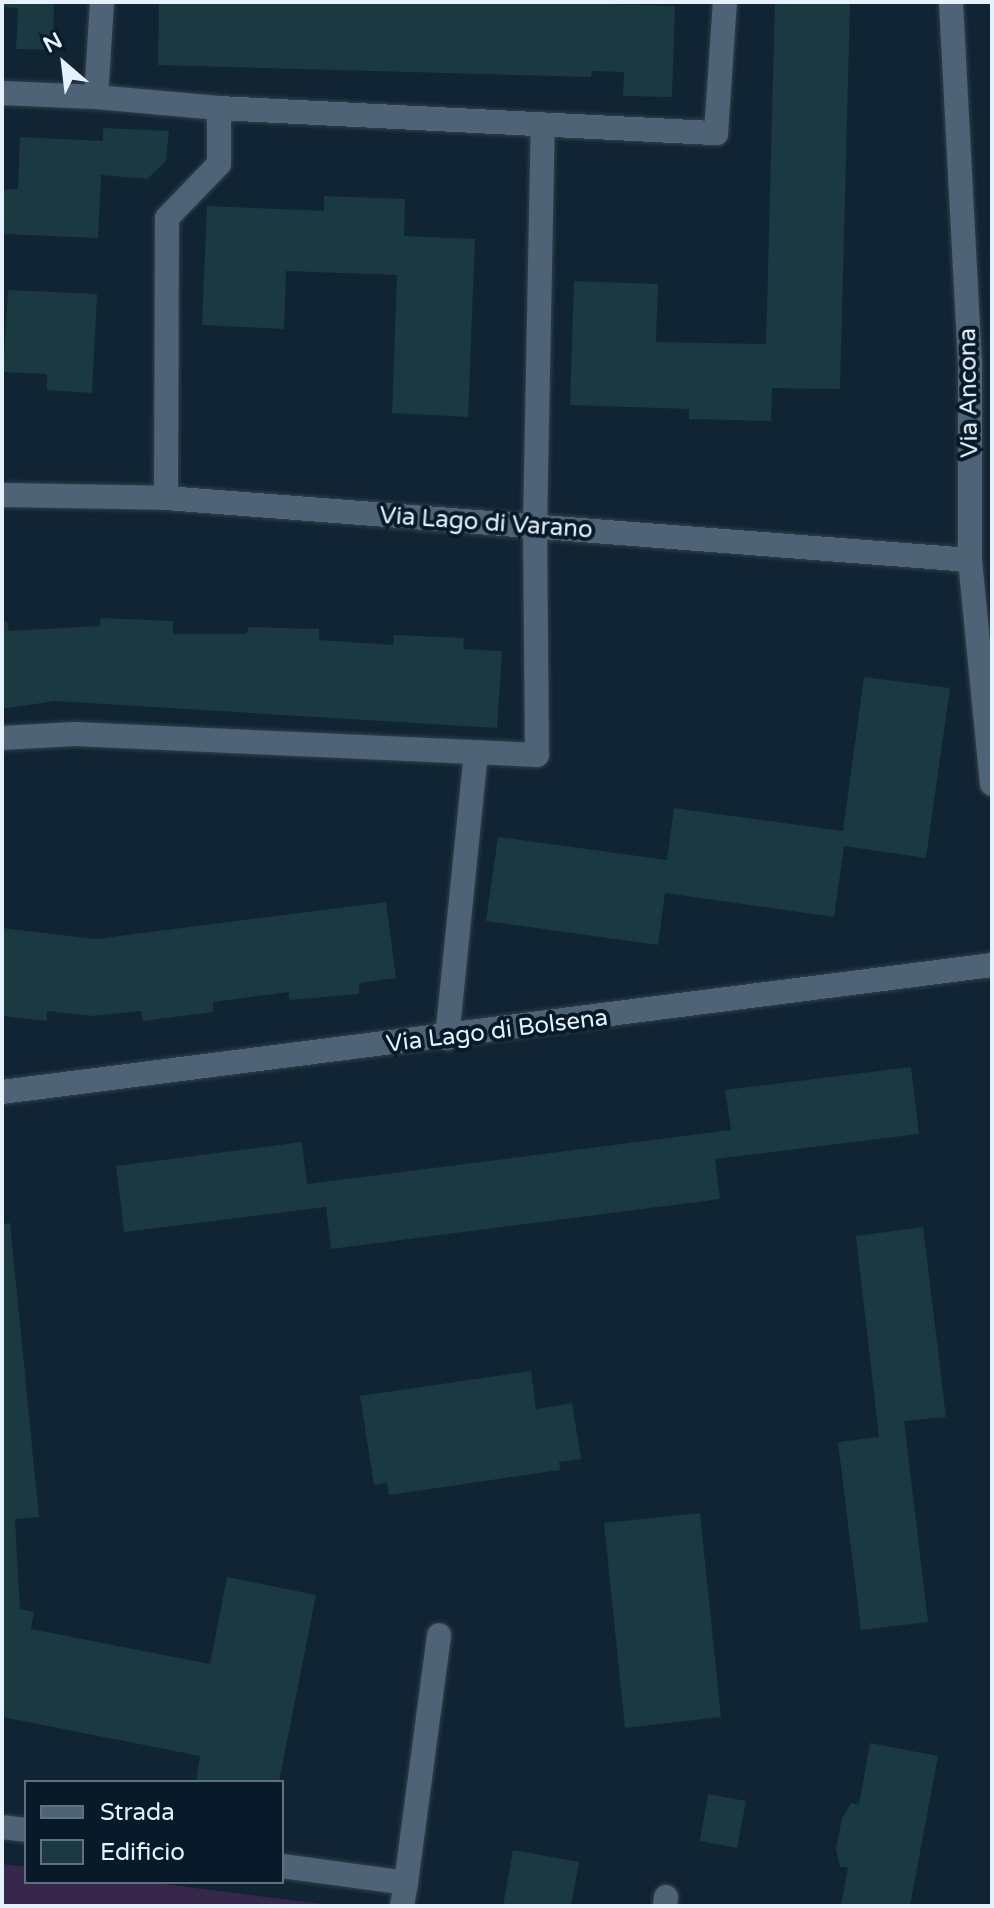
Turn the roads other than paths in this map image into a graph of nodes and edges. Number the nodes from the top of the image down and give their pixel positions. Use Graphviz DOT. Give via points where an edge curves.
graph roads {
  1 [pos="102,2"];
  2 [pos="725,2"];
  3 [pos="951,2"];
  4 [pos="2,93"];
  5 [pos="96,97"];
  6 [pos="219,108"];
  7 [pos="543,126"];
  8 [pos="2,495"];
  9 [pos="166,498"];
  10 [pos="535,527"];
  11 [pos="970,560"];
  12 [pos="2,738"];
  13 [pos="476,752"];
  14 [pos="992,784"];
  15 [pos="992,965"];
  16 [pos="447,1038"];
  17 [pos="2,1092"];
  18 [pos="439,1635"];
  19 [pos="2,1827"];
  20 [pos="24,1830"];
  21 [pos="284,1866"];
  22 [pos="404,1894"];
  1 -- 5 [label="street"];
  2 -- 7 [label="street" via="716,133"];
  3 -- 11 [label="street, Via Ancona" via="970,362"];
  4 -- 5 [label="street"];
  5 -- 6 [label="street"];
  6 -- 7 [label="street"];
  6 -- 9 [label="street" via="219,164 167,218"];
  7 -- 10 [label="street"];
  8 -- 9 [label="street, Via Lago di Varano"];
  9 -- 10 [label="street, Via Lago di Varano"];
  10 -- 11 [label="street, Via Lago di Varano"];
  10 -- 13 [label="street" via="537,755"];
  11 -- 14 [label="street, Via Ancona"];
  12 -- 13 [label="street" via="75,734"];
  13 -- 16 [label="street"];
  15 -- 16 [label="street, Via Lago di Bolsena"];
  16 -- 17 [label="street, Via Lago di Bolsena"];
  18 -- 22 [label="street"];
  19 -- 20 [label="street"];
  21 -- 22 [label="street"];
}
